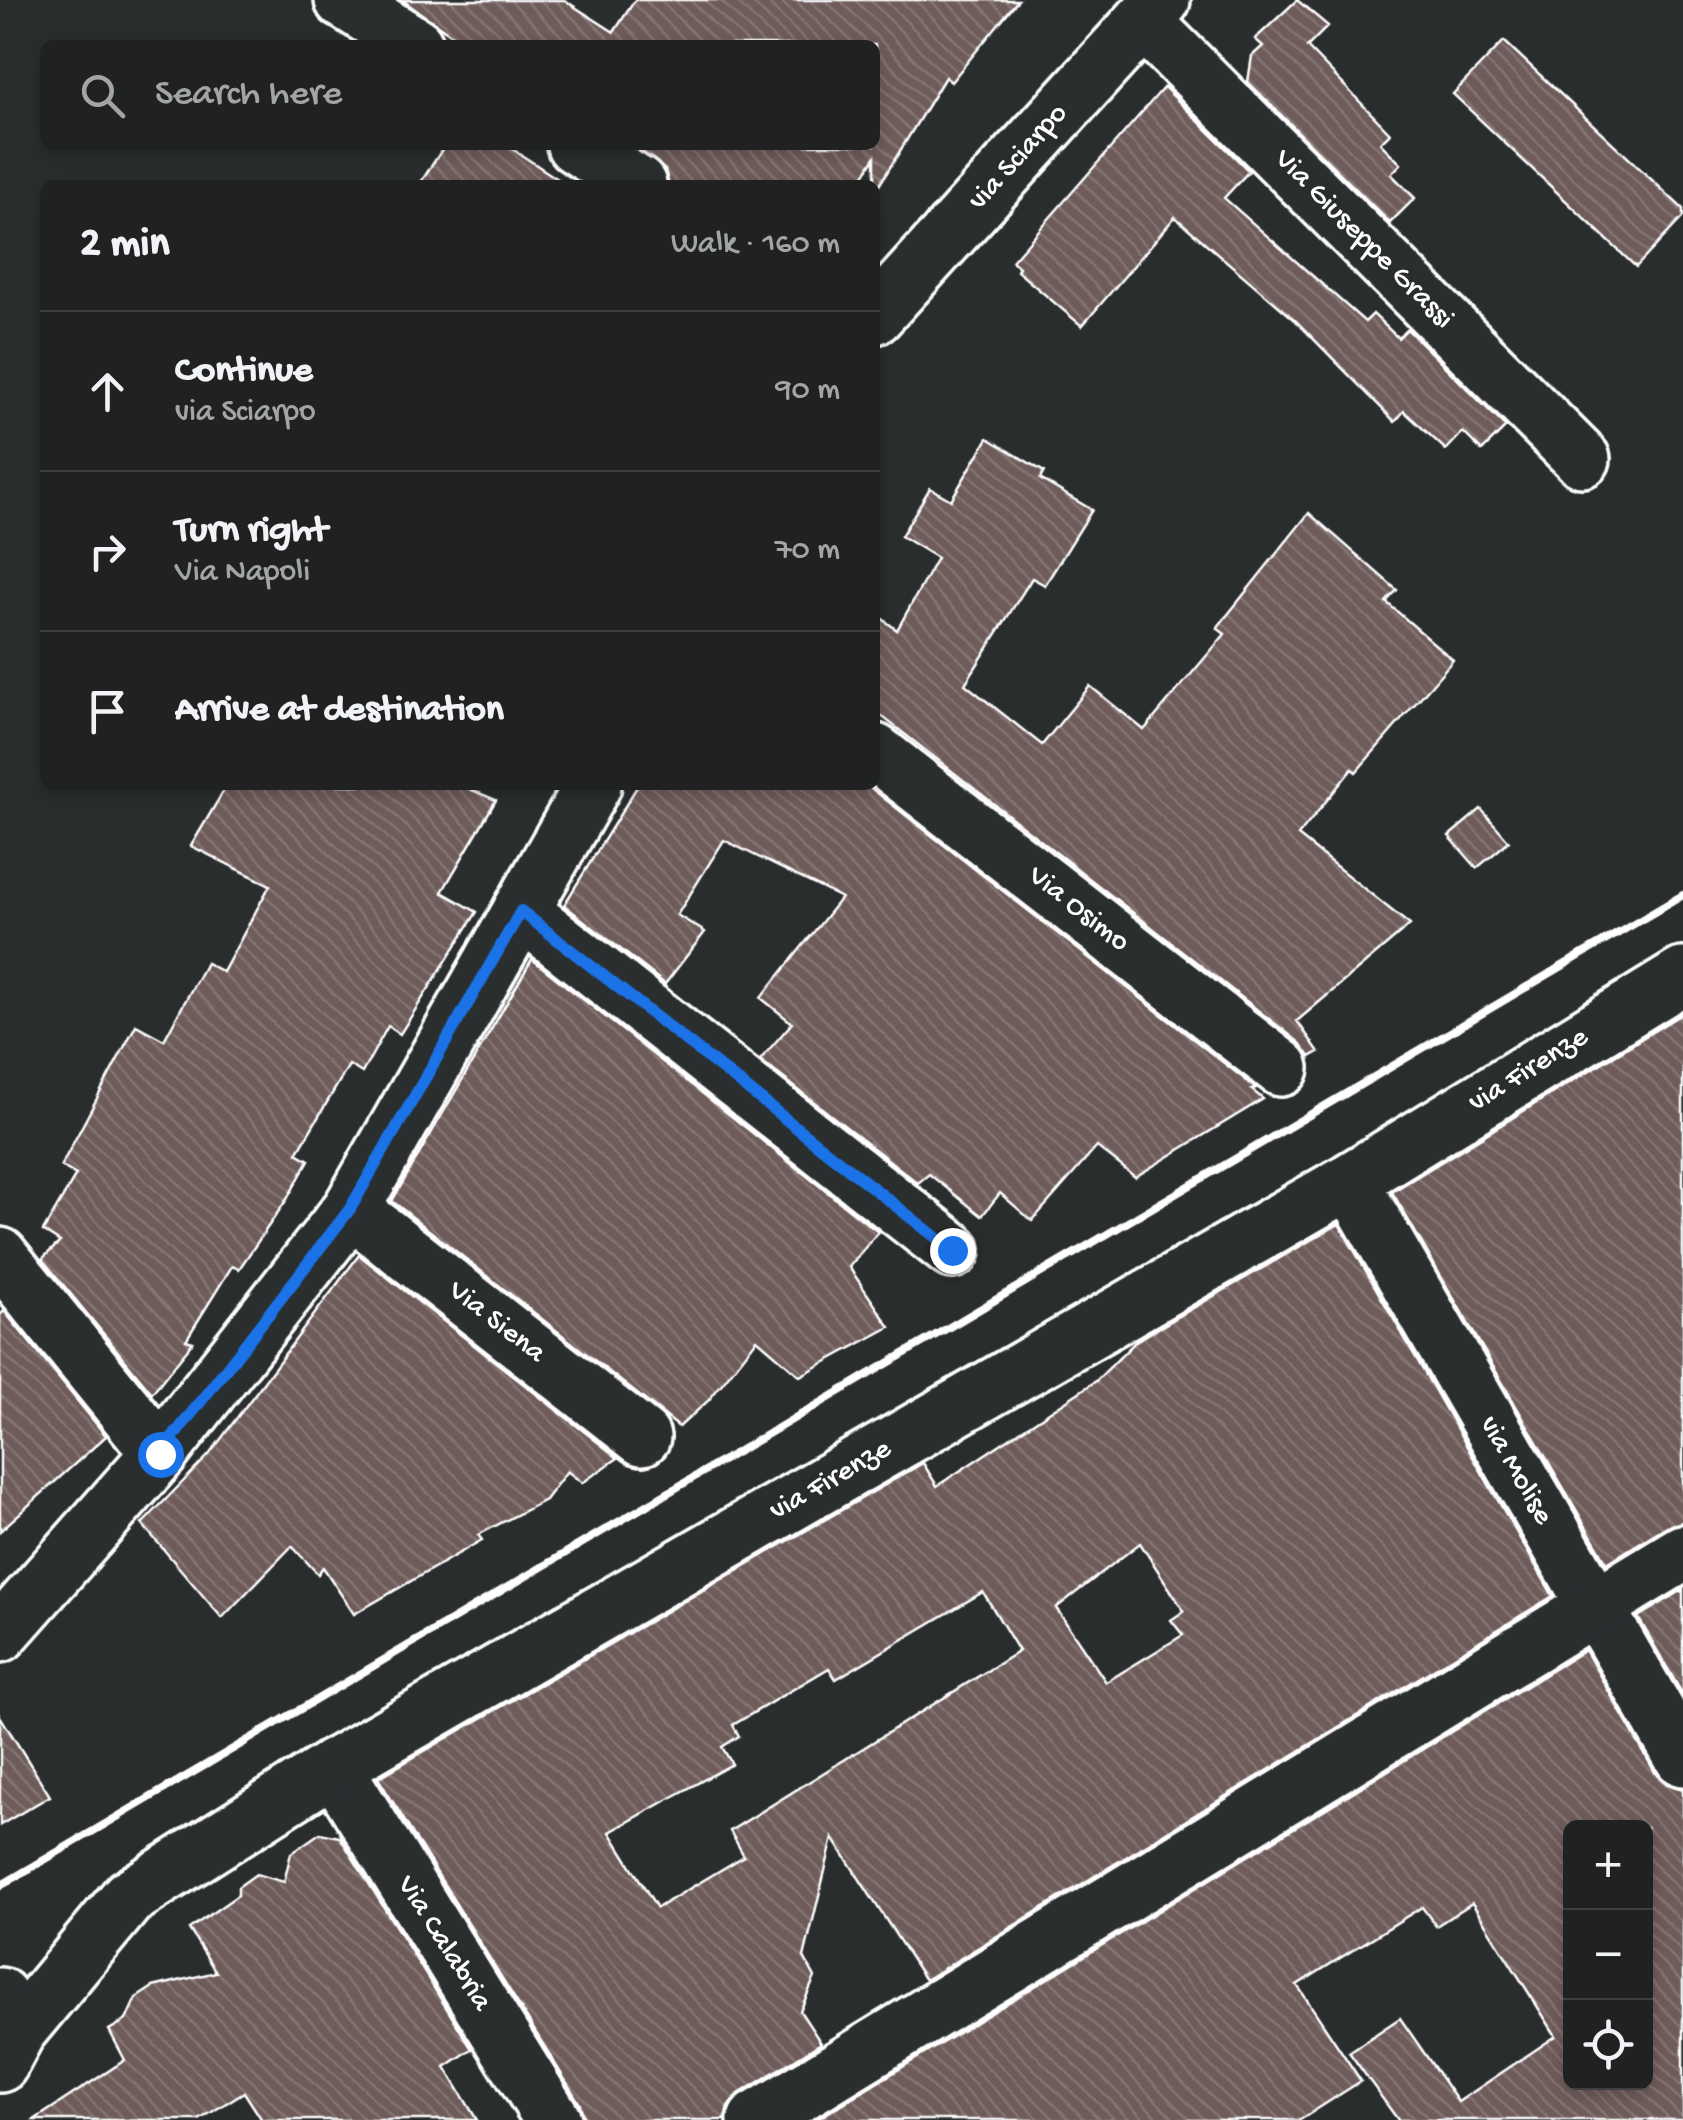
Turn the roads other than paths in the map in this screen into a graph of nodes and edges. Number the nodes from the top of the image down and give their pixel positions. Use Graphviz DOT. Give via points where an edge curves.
graph roads {
  1 [pos="343,0"];
  2 [pos="1154,7"];
  3 [pos="407,40"];
  4 [pos="582,150"];
  5 [pos="630,180"];
  6 [pos="880,310"];
  7 [pos="1582,459"];
  8 [pos="880,756"];
  9 [pos="590,790"];
  10 [pos="521,911"];
  11 [pos="1683,976"];
  12 [pos="1281,1068"];
  13 [pos="1350,1181"];
  14 [pos="350,1209"];
  15 [pos="952,1250"];
  16 [pos="0,1256"];
  17 [pos="642,1437"];
  18 [pos="160,1454"];
  19 [pos="1683,1552"];
  20 [pos="1592,1605"];
  21 [pos="0,1634"];
  22 [pos="1683,1758"];
  23 [pos="334,1767"];
  24 [pos="6,2030"];
  25 [pos="553,2120"];
  26 [pos="756,2120"];
  1 -- 3 [label="street"];
  2 -- 6 [label="street, via Sciarpo"];
  2 -- 7 [label="street, Via Giuseppe Grassi"];
  4 -- 5 [label="street"];
  8 -- 12 [label="street, Via Osimo"];
  9 -- 10 [label="street"];
  10 -- 14 [label="street"];
  10 -- 15 [label="street"];
  11 -- 13 [label="street, via Firenze"];
  13 -- 20 [label="street, via Molise"];
  13 -- 23 [label="street, via Firenze"];
  14 -- 17 [label="street, Via Siena"];
  14 -- 18 [label="street"];
  16 -- 18 [label="street"];
  18 -- 21 [label="street"];
  19 -- 20 [label="street"];
  20 -- 22 [label="street, via Molise"];
  20 -- 26 [label="street"];
  23 -- 24 [label="street, via Firenze" via="128,1898"];
  23 -- 25 [label="street, Via Calabria"];
}
